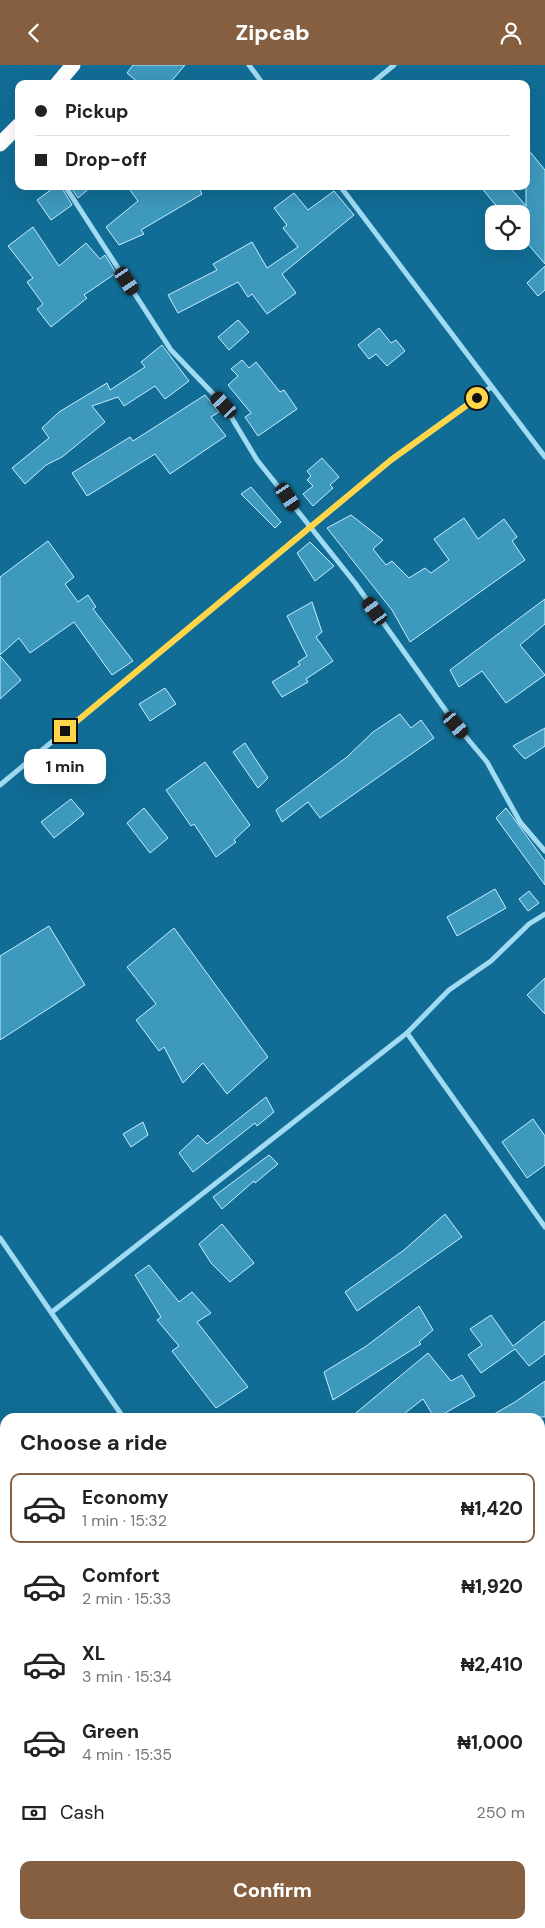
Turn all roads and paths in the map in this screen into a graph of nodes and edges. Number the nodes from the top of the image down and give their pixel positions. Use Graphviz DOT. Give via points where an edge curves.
graph roads {
  1 [pos="73,65"];
  2 [pos="249,65"];
  3 [pos="394,65"];
  4 [pos="60,80"];
  5 [pos="260,80"];
  6 [pos="377,80"];
  7 [pos="15,129"];
  8 [pos="0,144"];
  9 [pos="68,190"];
  10 [pos="343,190"];
  11 [pos="491,387"];
  12 [pos="545,457"];
  13 [pos="310,529"];
  14 [pos="0,785"];
  15 [pos="545,851"];
  16 [pos="545,914"];
  17 [pos="407,1033"];
  18 [pos="545,1227"];
  19 [pos="0,1238"];
  20 [pos="52,1312"];
  21 [pos="120,1413"];
  1 -- 4 [label="highway"];
  2 -- 5 [label="street"];
  3 -- 6 [label="street"];
  7 -- 8 [label="highway"];
  9 -- 13 [label="street" via="171,349 224,405 257,460"];
  10 -- 11 [label="street"];
  11 -- 12 [label="street"];
  11 -- 13 [label="street" via="391,460"];
  13 -- 14 [label="street"];
  13 -- 15 [label="street" via="355,583 456,725 487,762 520,822"];
  16 -- 17 [label="street" via="529,924 491,961 449,990"];
  17 -- 18 [label="street"];
  17 -- 20 [label="street"];
  19 -- 20 [label="street"];
  20 -- 21 [label="street"];
}
